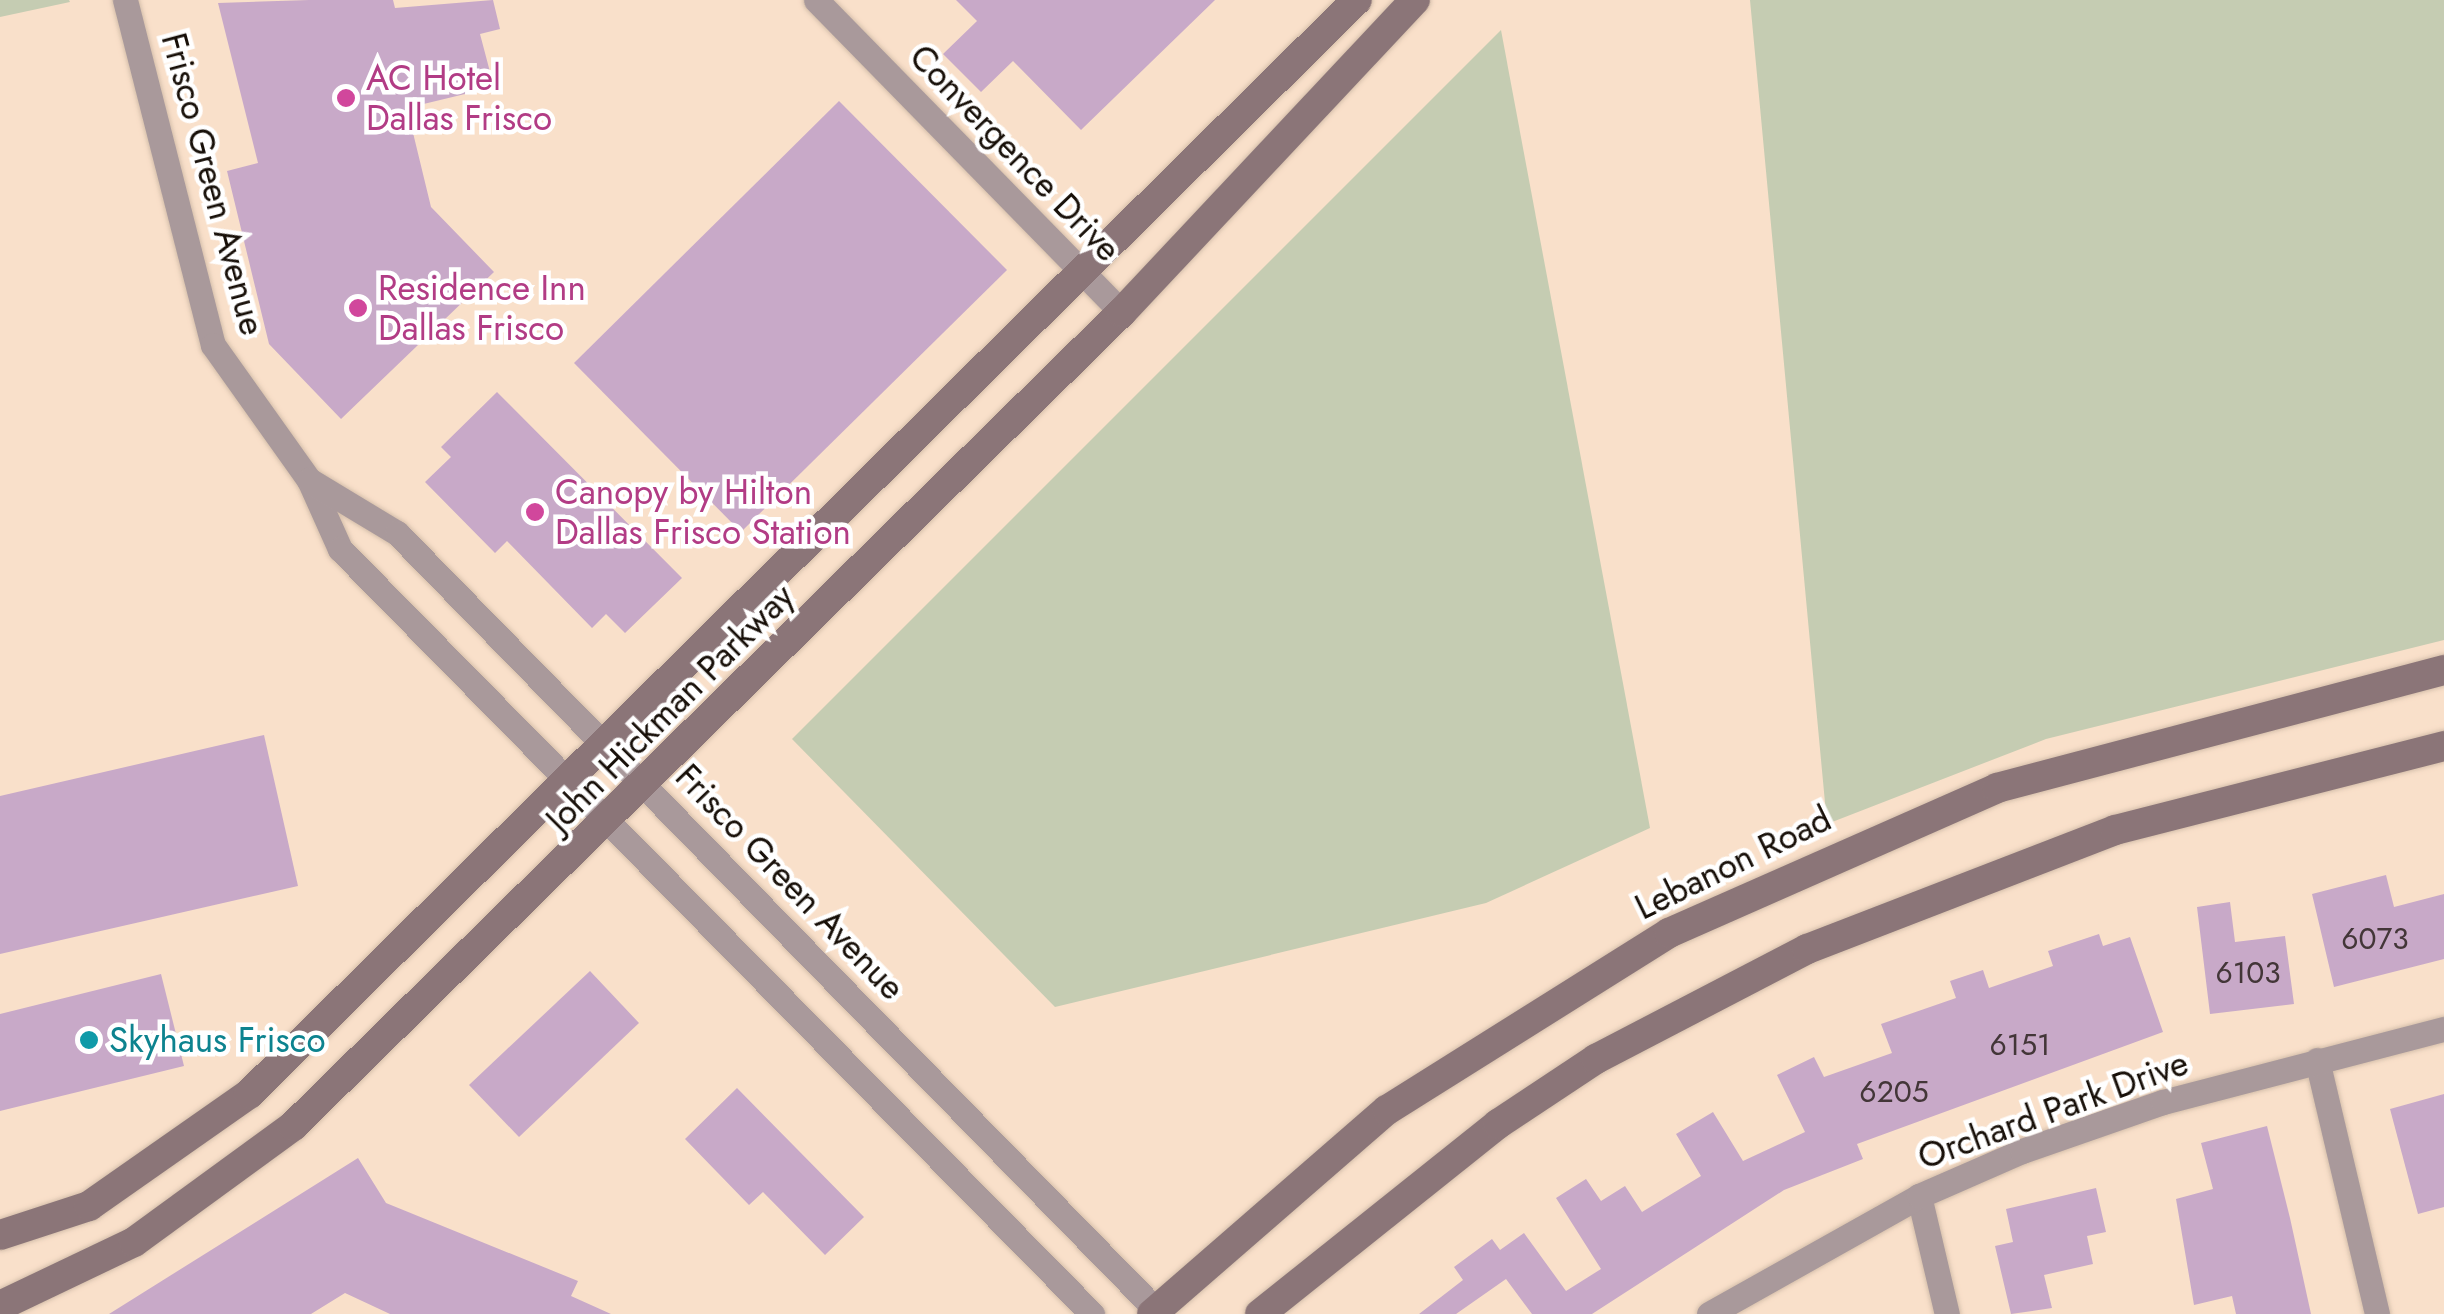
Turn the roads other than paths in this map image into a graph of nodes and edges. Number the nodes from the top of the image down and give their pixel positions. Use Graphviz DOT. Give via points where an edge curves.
graph roads {
  1 [pos="124,0"];
  2 [pos="816,0"];
  3 [pos="1357,0"];
  4 [pos="1414,0"];
  5 [pos="1085,274"];
  6 [pos="1122,312"];
  7 [pos="309,480"];
  8 [pos="2444,670"];
  9 [pos="606,745"];
  10 [pos="2444,746"];
  11 [pos="569,782"];
  12 [pos="646,786"];
  13 [pos="608,822"];
  14 [pos="2444,1029"];
  15 [pos="2317,1060"];
  16 [pos="1919,1196"];
  17 [pos="0,1235"];
  18 [pos="0,1306"];
  19 [pos="1156,1312"];
  20 [pos="1092,1314"];
  21 [pos="1260,1314"];
  22 [pos="1708,1314"];
  23 [pos="1947,1314"];
  24 [pos="2378,1314"];
  1 -- 7 [label="street, Frisco Green Avenue" via="213,345"];
  2 -- 5 [label="street, Convergence Drive"];
  3 -- 5 [label="street, John Hickman Parkway"];
  4 -- 6 [label="street, John Hickman Parkway"];
  5 -- 6 [label="street, Convergence Drive"];
  5 -- 9 [label="street, John Hickman Parkway"];
  6 -- 12 [label="street, John Hickman Parkway"];
  7 -- 9 [label="street, Frisco Green Avenue" via="397,532"];
  7 -- 11 [label="street, Frisco Green Avenue" via="340,550"];
  8 -- 19 [label="street, Lebanon Road" via="1998,788 1670,933 1387,1110"];
  9 -- 11 [label="street, John Hickman Parkway"];
  9 -- 12 [label="street, Frisco Green Avenue"];
  10 -- 21 [label="street" via="2116,830 1807,948 1596,1060 1498,1124"];
  11 -- 13 [label="street, Frisco Green Avenue"];
  11 -- 17 [label="street, John Hickman Parkway" via="249,1094 90,1206"];
  12 -- 13 [label="street, John Hickman Parkway"];
  12 -- 19 [label="street, Frisco Green Avenue"];
  13 -- 18 [label="street, John Hickman Parkway" via="293,1126 134,1242"];
  13 -- 20 [label="street, Frisco Green Avenue"];
  14 -- 15 [label="street, Orchard Park Drive"];
  15 -- 16 [label="street, Orchard Park Drive" via="2114,1118"];
  15 -- 24 [label="street"];
  16 -- 22 [label="street, Orchard Park Drive"];
  16 -- 23 [label="street"];
}
